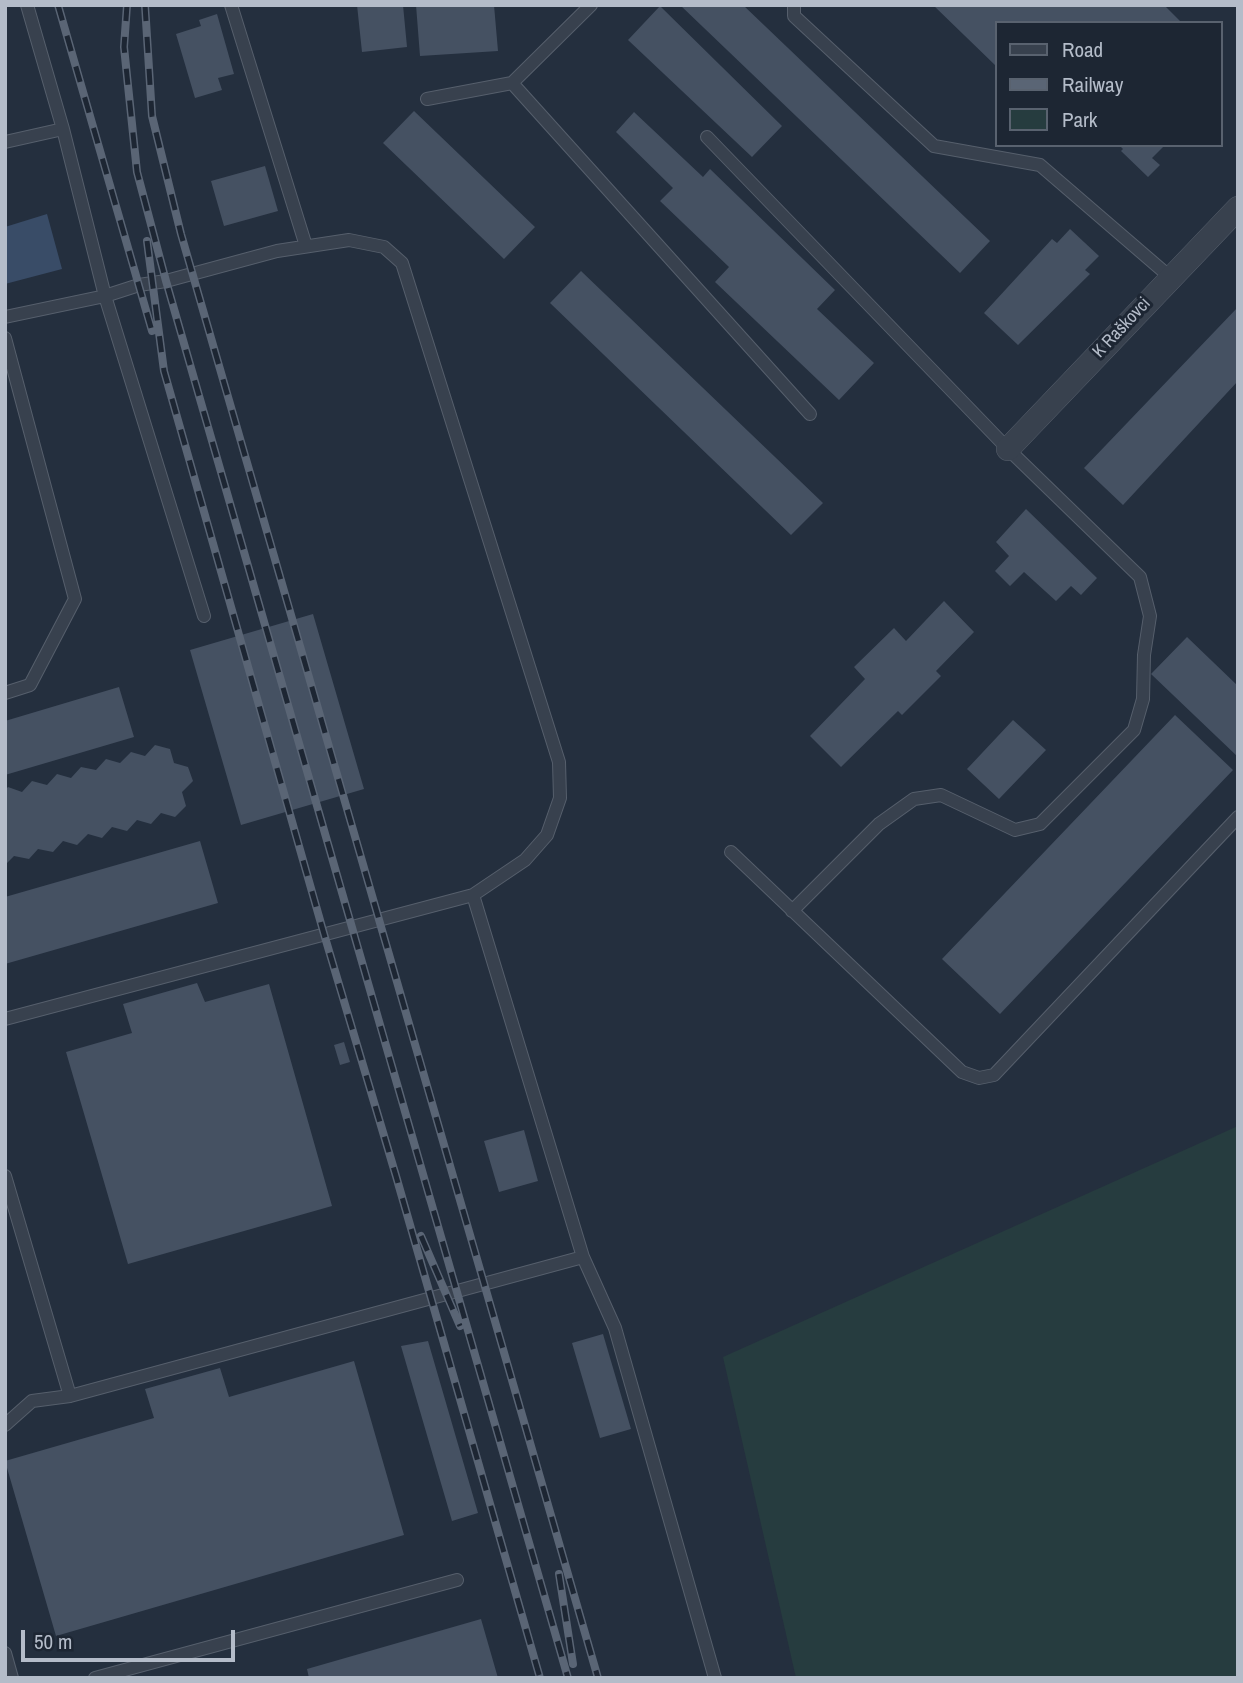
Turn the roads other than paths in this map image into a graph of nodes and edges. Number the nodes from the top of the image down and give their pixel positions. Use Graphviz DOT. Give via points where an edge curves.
graph roads {
  1 [pos="27,5"];
  2 [pos="232,5"];
  3 [pos="592,5"];
  4 [pos="794,5"];
  5 [pos="512,83"];
  6 [pos="427,99"];
  7 [pos="63,129"];
  8 [pos="707,137"];
  9 [pos="5,142"];
  10 [pos="1238,208"];
  11 [pos="306,246"];
  12 [pos="1170,277"];
  13 [pos="105,296"];
  14 [pos="5,317"];
  15 [pos="5,338"];
  16 [pos="810,414"];
  17 [pos="1008,449"];
  18 [pos="204,616"];
  19 [pos="5,694"];
  20 [pos="1238,817"];
  21 [pos="731,852"];
  22 [pos="472,895"];
  23 [pos="792,911"];
  24 [pos="5,1019"];
  25 [pos="5,1176"];
  26 [pos="583,1257"];
  27 [pos="70,1396"];
  28 [pos="5,1425"];
  29 [pos="457,1580"];
  30 [pos="5,1653"];
  31 [pos="12,1678"];
  32 [pos="95,1678"];
  33 [pos="715,1678"];
  1 -- 7 [label="lane"];
  2 -- 11 [label="lane"];
  3 -- 5 [label="lane"];
  4 -- 12 [label="lane" via="794,16 934,146 1040,164"];
  5 -- 6 [label="lane"];
  5 -- 16 [label="lane"];
  7 -- 9 [label="lane"];
  7 -- 13 [label="lane"];
  8 -- 17 [label="lane"];
  10 -- 12 [label="street, K Raškovci"];
  11 -- 13 [label="lane"];
  11 -- 22 [label="lane" via="349,240 384,247 402,263 559,762 560,798 547,835 525,860"];
  12 -- 17 [label="street, K Raškovci"];
  13 -- 14 [label="lane"];
  13 -- 18 [label="lane"];
  15 -- 19 [label="lane" via="75,599 30,685"];
  17 -- 23 [label="lane" via="1140,577 1150,616 1143,699 1134,730 1040,824 1015,830 941,795 914,799 878,824"];
  20 -- 23 [label="lane" via="994,1075 987,1077 962,1072"];
  21 -- 23 [label="lane"];
  22 -- 24 [label="lane"];
  22 -- 26 [label="lane"];
  25 -- 27 [label="lane"];
  26 -- 27 [label="lane"];
  26 -- 33 [label="lane" via="615,1328"];
  27 -- 28 [label="lane" via="32,1401"];
  29 -- 32 [label="lane"];
  30 -- 31 [label="lane"];
}
